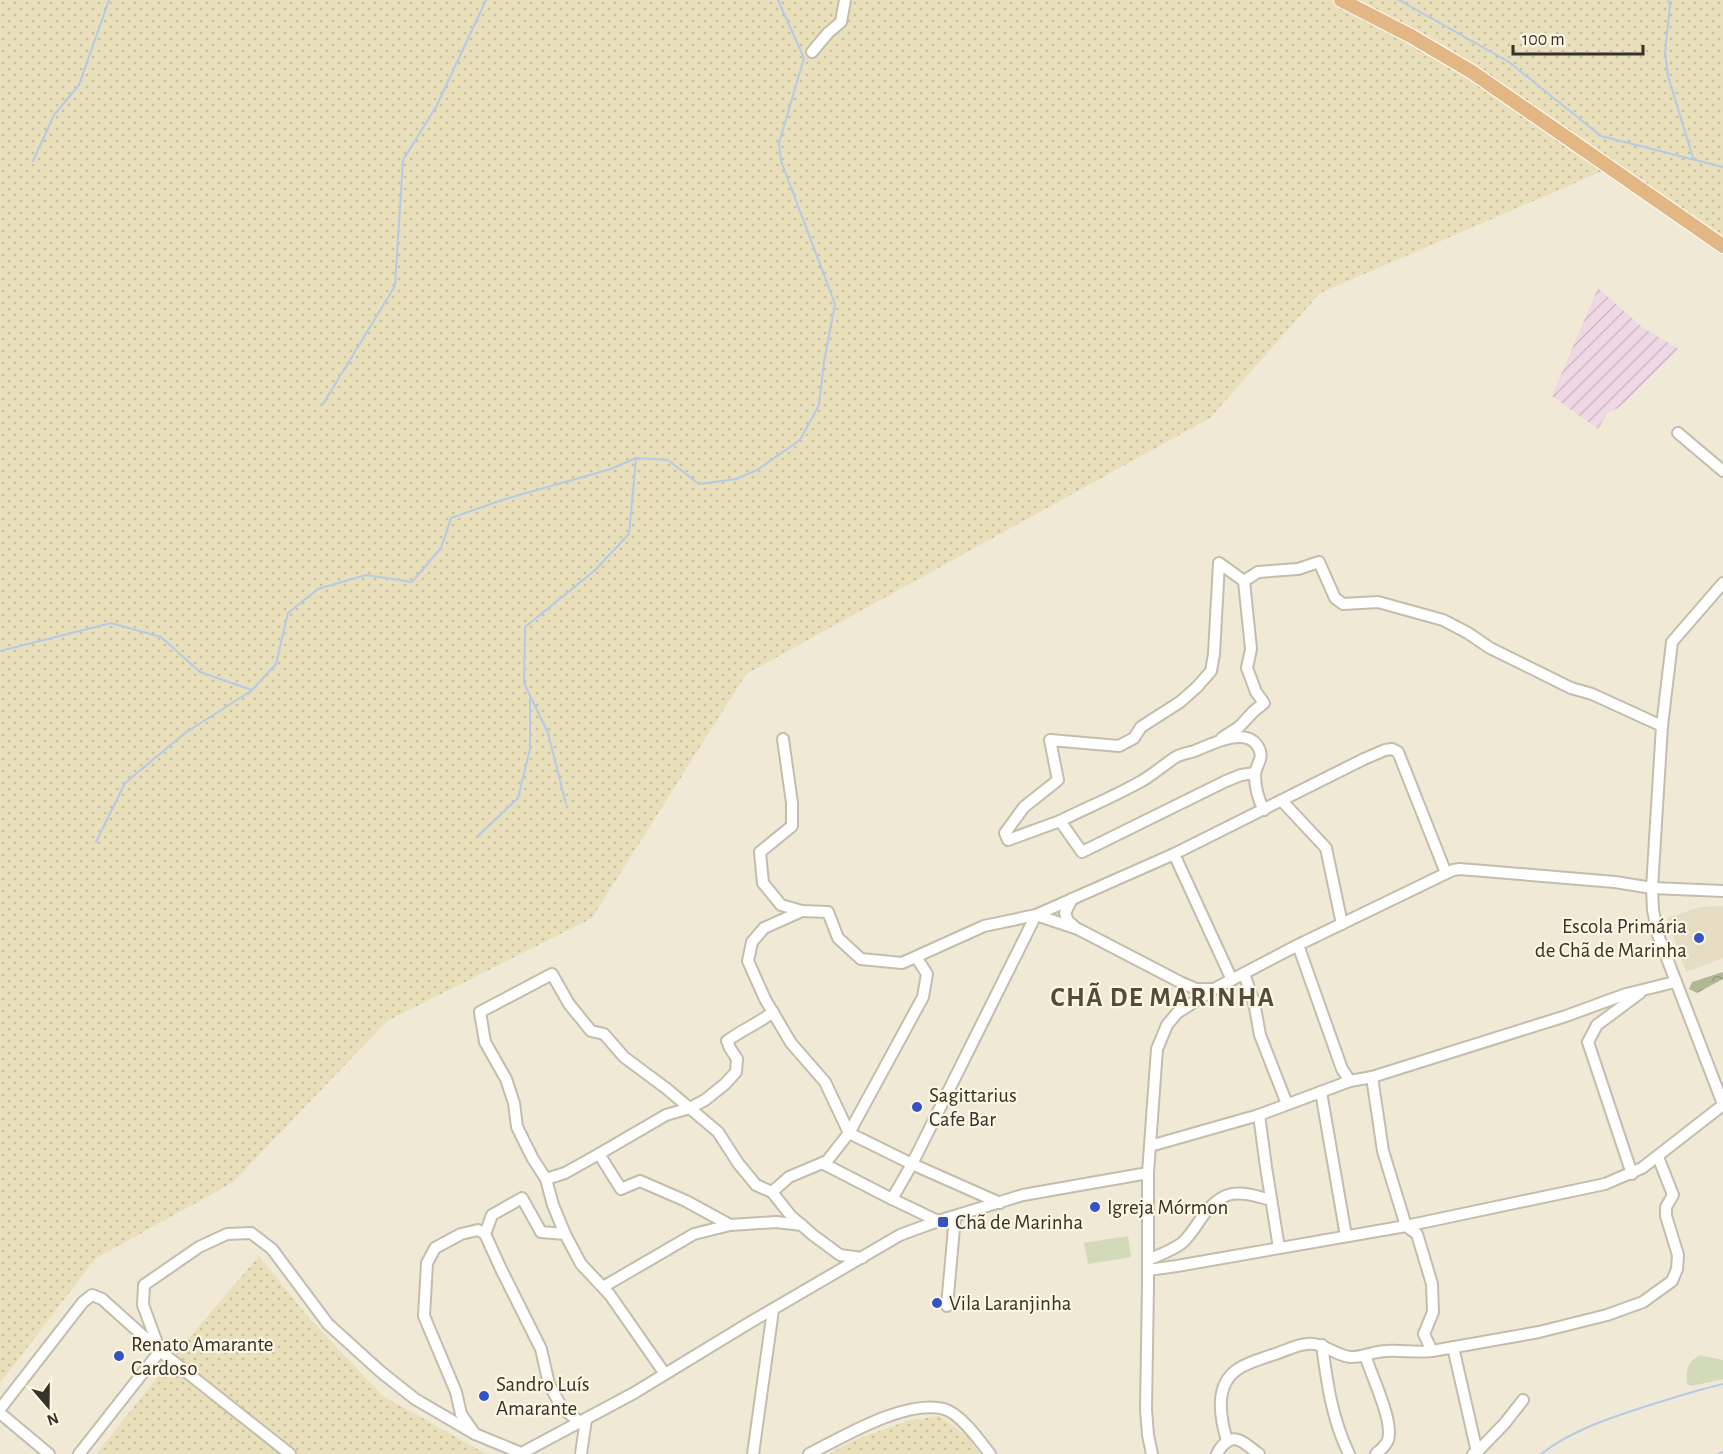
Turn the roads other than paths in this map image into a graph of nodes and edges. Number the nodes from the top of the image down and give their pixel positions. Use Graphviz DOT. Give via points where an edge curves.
graph roads {
  1 [pos="845,0"];
  2 [pos="1341,0"];
  3 [pos="812,52"];
  4 [pos="1723,246"];
  5 [pos="1678,433"];
  6 [pos="1723,471"];
  7 [pos="1244,580"];
  8 [pos="1723,583"];
  9 [pos="1662,726"];
  10 [pos="783,739"];
  11 [pos="1215,741"];
  12 [pos="1255,772"];
  13 [pos="1282,801"];
  14 [pos="1264,810"];
  15 [pos="1060,821"];
  16 [pos="1174,854"];
  17 [pos="1446,873"];
  18 [pos="1652,888"];
  19 [pos="1723,891"];
  20 [pos="1072,899"];
  21 [pos="802,910"];
  22 [pos="1036,915"];
  23 [pos="1342,924"];
  24 [pos="1078,929"];
  25 [pos="1298,945"];
  26 [pos="916,957"];
  27 [pos="1244,974"];
  28 [pos="1232,980"];
  29 [pos="1676,982"];
  30 [pos="1214,989"];
  31 [pos="1645,990"];
  32 [pos="773,1012"];
  33 [pos="1372,1077"];
  34 [pos="1350,1081"];
  35 [pos="1320,1092"];
  36 [pos="1287,1104"];
  37 [pos="1723,1104"];
  38 [pos="690,1108"];
  39 [pos="1259,1115"];
  40 [pos="849,1133"];
  41 [pos="1150,1146"];
  42 [pos="599,1154"];
  43 [pos="1658,1157"];
  44 [pos="822,1163"];
  45 [pos="912,1164"];
  46 [pos="1148,1173"];
  47 [pos="1632,1174"];
  48 [pos="546,1179"];
  49 [pos="772,1192"];
  50 [pos="892,1199"];
  51 [pos="1271,1200"];
  52 [pos="1000,1203"];
  53 [pos="955,1217"];
  54 [pos="938,1221"];
  55 [pos="730,1225"];
  56 [pos="802,1225"];
  57 [pos="1406,1226"];
  58 [pos="486,1234"];
  59 [pos="566,1234"];
  60 [pos="1346,1236"];
  61 [pos="1279,1248"];
  62 [pos="863,1258"];
  63 [pos="1148,1265"];
  64 [pos="603,1287"];
  65 [pos="947,1306"];
  66 [pos="772,1310"];
  67 [pos="1322,1345"];
  68 [pos="1453,1347"];
  69 [pos="160,1351"];
  70 [pos="1432,1351"];
  71 [pos="1365,1355"];
  72 [pos="665,1374"];
  73 [pos="1523,1400"];
  74 [pos="0,1411"];
  75 [pos="583,1420"];
  76 [pos="475,1434"];
  77 [pos="1227,1441"];
  78 [pos="523,1453"];
  79 [pos="1475,1453"];
  80 [pos="49,1454"];
  81 [pos="79,1454"];
  82 [pos="290,1454"];
  83 [pos="581,1454"];
  84 [pos="753,1454"];
  85 [pos="809,1454"];
  86 [pos="990,1454"];
  87 [pos="1152,1454"];
  88 [pos="1216,1454"];
  89 [pos="1259,1454"];
  90 [pos="1349,1454"];
  91 [pos="1376,1454"];
  1 -- 3 [label="street" via="841,22"];
  2 -- 4 [label="main road" via="1472,72"];
  5 -- 6 [label="street"];
  7 -- 9 [label="street" via="1258,572 1298,569 1319,562 1335,598 1343,604 1378,602 1443,620 1571,688"];
  7 -- 11 [label="street" via="1251,649 1247,668 1264,704 1239,727"];
  7 -- 15 [label="street" via="1219,563 1211,671 1179,702 1119,746 1050,740 1058,780 1024,807 1005,833 1008,840"];
  8 -- 9 [label="street" via="1672,642"];
  9 -- 18 [label="street"];
  10 -- 21 [label="street" via="792,826 760,852 763,883 781,905"];
  11 -- 12 [label="street" via="1245,738 1255,742 1261,754"];
  11 -- 15 [label="street" via="1177,756 1140,783"];
  12 -- 14 [label="street" via="1258,798"];
  12 -- 15 [label="street" via="1226,781 1082,852"];
  13 -- 14 [label="street"];
  13 -- 17 [label="street" via="1392,749 1398,752"];
  13 -- 23 [label="street" via="1326,848"];
  14 -- 16 [label="street"];
  16 -- 20 [label="street"];
  16 -- 28 [label="street"];
  17 -- 18 [label="street" via="1460,869"];
  17 -- 23 [label="street"];
  18 -- 19 [label="street"];
  18 -- 29 [label="street" via="1658,935"];
  20 -- 22 [label="street"];
  20 -- 24 [label="street" via="1065,913"];
  21 -- 26 [label="street" via="828,912 838,938 861,959 902,963"];
  21 -- 32 [label="street" via="764,927 752,942 748,961"];
  22 -- 24 [label="street"];
  22 -- 26 [label="street" via="984,926"];
  22 -- 45 [label="street"];
  23 -- 25 [label="street"];
  24 -- 30 [label="street" via="1180,982 1196,989"];
  25 -- 27 [label="street"];
  25 -- 34 [label="street" via="1342,1069"];
  26 -- 40 [label="street" via="927,974 923,997"];
  27 -- 28 [label="street"];
  27 -- 36 [label="street" via="1260,1035"];
  28 -- 30 [label="street"];
  29 -- 31 [label="street"];
  29 -- 37 [label="street"];
  30 -- 41 [label="street" via="1177,1013 1162,1036 1157,1049"];
  31 -- 33 [label="street"];
  31 -- 47 [label="street" via="1597,1025 1588,1042"];
  32 -- 38 [label="street" via="728,1041 737,1059 736,1072"];
  32 -- 40 [label="street" via="791,1042 825,1082"];
  33 -- 34 [label="street"];
  33 -- 57 [label="street" via="1383,1150"];
  34 -- 35 [label="street"];
  35 -- 36 [label="street"];
  35 -- 60 [label="street"];
  36 -- 39 [label="street"];
  37 -- 43 [label="street"];
  38 -- 42 [label="street" via="666,1115"];
  38 -- 48 [label="street" via="624,1057 603,1034 591,1031 552,974 480,1012 485,1042 506,1079 514,1103 517,1127"];
  38 -- 49 [label="street" via="718,1132 756,1185"];
  39 -- 41 [label="street"];
  39 -- 51 [label="street"];
  40 -- 44 [label="street"];
  40 -- 45 [label="street"];
  41 -- 46 [label="street"];
  42 -- 48 [label="street"];
  42 -- 55 [label="street" via="621,1189 640,1181"];
  43 -- 47 [label="street"];
  43 -- 68 [label="street" via="1673,1195 1666,1207 1678,1255 1672,1281 1643,1302 1607,1315"];
  44 -- 49 [label="street" via="789,1177"];
  44 -- 50 [label="street"];
  45 -- 50 [label="street"];
  45 -- 52 [label="street"];
  46 -- 52 [label="street" via="1023,1195"];
  46 -- 63 [label="street"];
  47 -- 57 [label="street" via="1594,1187"];
  48 -- 59 [label="street"];
  49 -- 56 [label="street"];
  50 -- 54 [label="street"];
  51 -- 61 [label="street"];
  51 -- 63 [label="street" via="1245,1193 1228,1194 1209,1208 1181,1243"];
  52 -- 53 [label="street"];
  53 -- 54 [label="street"];
  53 -- 65 [label="street"];
  54 -- 62 [label="street" via="900,1235"];
  55 -- 56 [label="street"];
  55 -- 64 [label="street" via="694,1234"];
  56 -- 62 [label="street" via="840,1255"];
  57 -- 60 [label="street"];
  57 -- 70 [label="street" via="1417,1234 1432,1284 1433,1311 1424,1334"];
  58 -- 59 [label="street" via="492,1215 522,1198 541,1232"];
  58 -- 75 [label="street" via="541,1349 549,1384 562,1408"];
  58 -- 76 [label="street" via="478,1230 460,1234 435,1248 427,1263 424,1316 456,1392 461,1414"];
  59 -- 64 [label="street" via="581,1264"];
  60 -- 61 [label="street"];
  61 -- 63 [label="street" via="1177,1266"];
  62 -- 66 [label="street"];
  63 -- 87 [label="street" via="1146,1409"];
  64 -- 72 [label="street"];
  66 -- 72 [label="street"];
  66 -- 84 [label="street"];
  67 -- 71 [label="street" via="1352,1357"];
  67 -- 77 [label="street" via="1306,1344 1236,1370 1222,1388 1221,1410"];
  67 -- 90 [label="street" via="1333,1412"];
  68 -- 70 [label="street"];
  68 -- 79 [label="street"];
  69 -- 74 [label="street" via="102,1299 92,1295"];
  69 -- 76 [label="street" via="143,1305 144,1285 199,1247 228,1234 251,1233 272,1249 328,1324 381,1372 415,1400"];
  69 -- 81 [label="street"];
  69 -- 82 [label="street"];
  70 -- 71 [label="street"];
  71 -- 91 [label="street" via="1390,1427 1388,1443"];
  72 -- 75 [label="street"];
  73 -- 79 [label="street"];
  74 -- 80 [label="street"];
  75 -- 78 [label="street"];
  75 -- 83 [label="street"];
  76 -- 78 [label="street"];
  77 -- 88 [label="street"];
  77 -- 89 [label="street" via="1239,1440"];
  85 -- 86 [label="street" via="902,1411 920,1408 945,1409 968,1426"];
}
